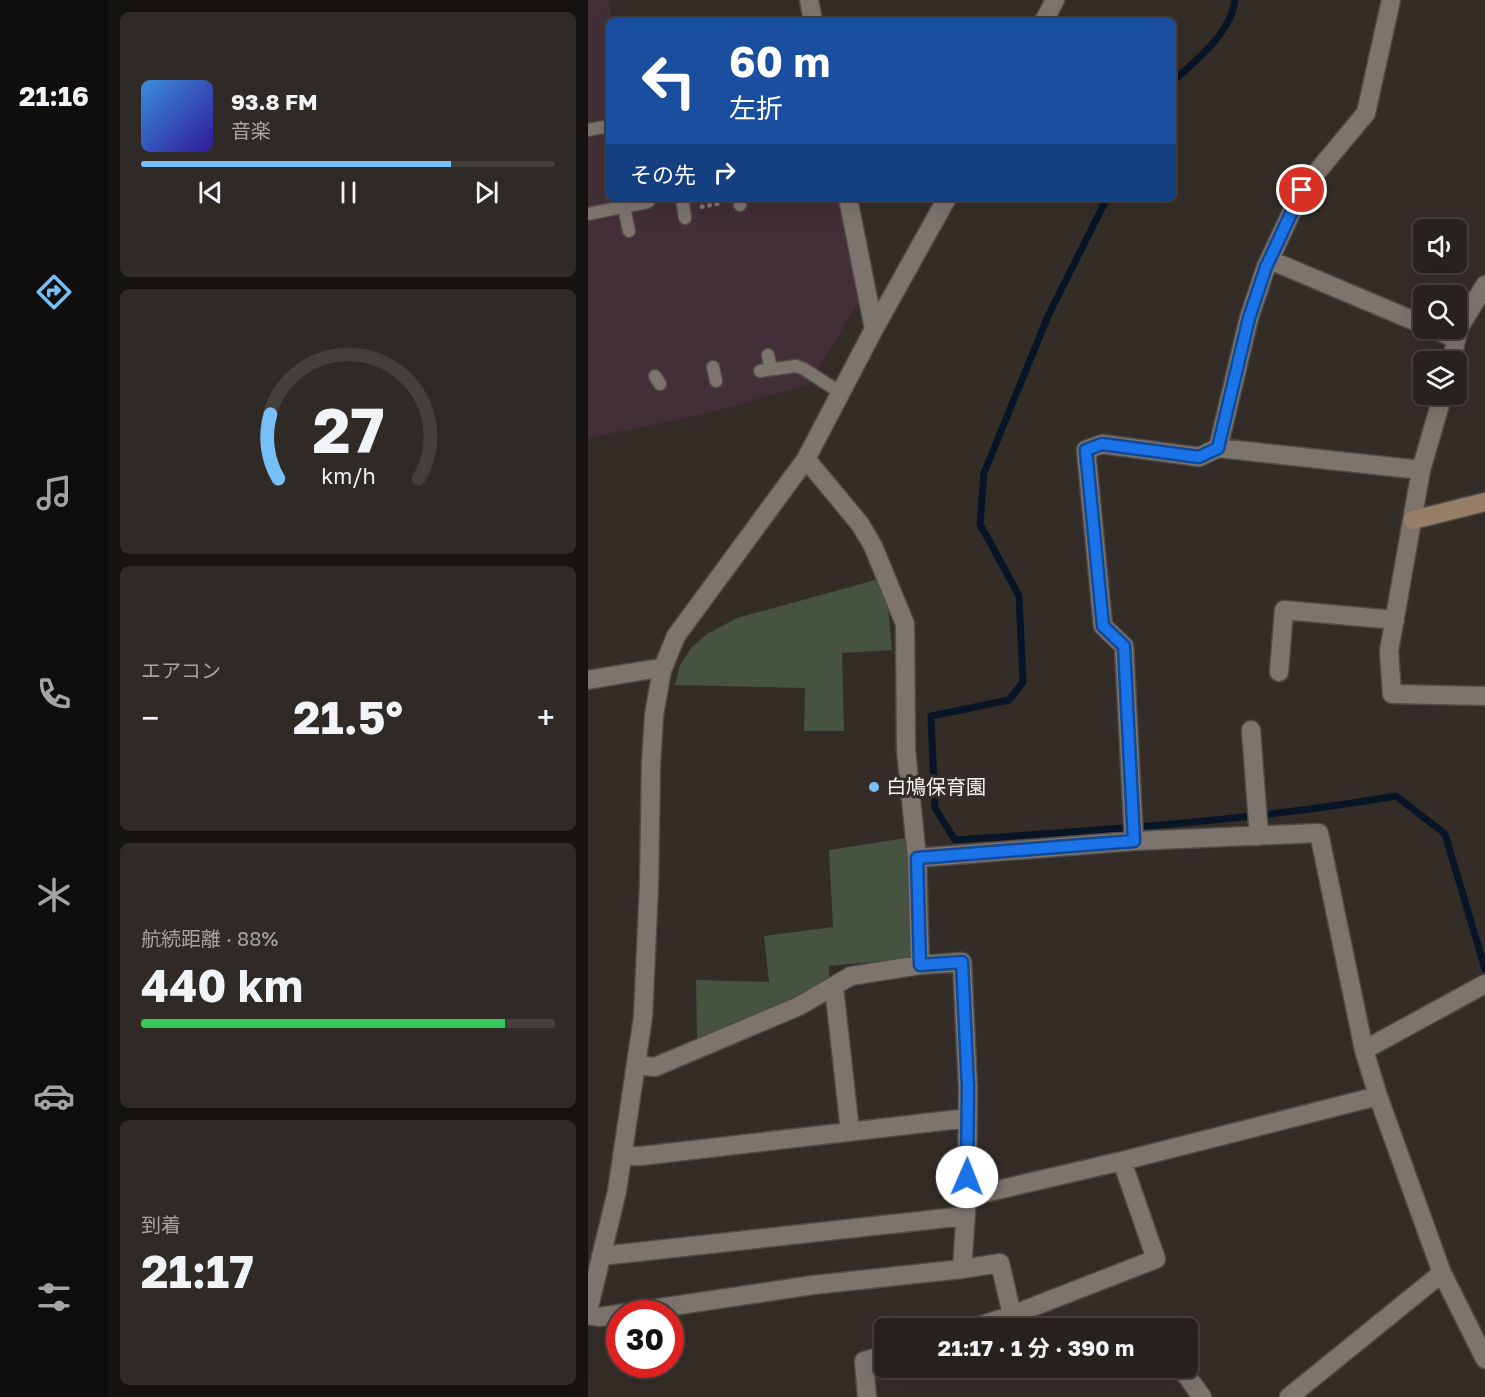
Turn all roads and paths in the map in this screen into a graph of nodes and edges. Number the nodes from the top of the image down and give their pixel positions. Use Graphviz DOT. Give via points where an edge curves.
graph roads {
  1 [pos="809,0"];
  2 [pos="1055,0"];
  3 [pos="1391,0"];
  4 [pos="812,18"];
  5 [pos="1046,18"];
  6 [pos="606,127"];
  7 [pos="588,130"];
  8 [pos="684,201"];
  9 [pos="849,201"];
  10 [pos="945,201"];
  11 [pos="623,202"];
  12 [pos="648,202"];
  13 [pos="736,202"];
  14 [pos="690,213"];
  15 [pos="588,214"];
  16 [pos="629,231"];
  17 [pos="1270,260"];
  18 [pos="1485,285"];
  19 [pos="1467,314"];
  20 [pos="1413,320"];
  21 [pos="874,329"];
  22 [pos="1456,339"];
  23 [pos="1453,351"];
  24 [pos="768,355"];
  25 [pos="713,367"];
  26 [pos="716,381"];
  27 [pos="841,393"];
  28 [pos="1440,405"];
  29 [pos="1218,448"];
  30 [pos="806,459"];
  31 [pos="1421,470"];
  32 [pos="1485,502"];
  33 [pos="1413,520"];
  34 [pos="1395,620"];
  35 [pos="662,670"];
  36 [pos="1279,672"];
  37 [pos="588,680"];
  38 [pos="1485,696"];
  39 [pos="1251,730"];
  40 [pos="1259,836"];
  41 [pos="1134,841"];
  42 [pos="917,858"];
  43 [pos="920,965"];
  44 [pos="1485,984"];
  45 [pos="834,987"];
  46 [pos="1364,1050"];
  47 [pos="636,1065"];
  48 [pos="1378,1096"];
  49 [pos="968,1118"];
  50 [pos="850,1131"];
  51 [pos="622,1156"];
  52 [pos="1122,1161"];
  53 [pos="967,1197"];
  54 [pos="965,1216"];
  55 [pos="601,1256"];
  56 [pos="962,1269"];
  57 [pos="1442,1273"];
  58 [pos="588,1313"];
  59 [pos="1012,1315"];
  60 [pos="1003,1318"];
  61 [pos="874,1358"];
  62 [pos="1485,1359"];
  63 [pos="1188,1378"];
  64 [pos="867,1397"];
  65 [pos="1202,1397"];
  66 [pos="1289,1397"];
  1 -- 4 [label="street"];
  2 -- 5 [label="street"];
  3 -- 17 [label="street" via="1366,112 1302,190"];
  6 -- 7 [label="lane"];
  8 -- 14 [label="lane"];
  9 -- 21 [label="street"];
  10 -- 21 [label="street"];
  11 -- 12 [label="lane"];
  11 -- 15 [label="lane"];
  11 -- 16 [label="lane"];
  13 -- 14 [label="path"];
  17 -- 20 [label="street"];
  17 -- 29 [label="street" via="1249,318"];
  18 -- 19 [label="street"];
  21 -- 27 [label="street"];
  22 -- 23 [label="street"];
  24 -- 27 [label="lane" via="765,370 796,366"];
  25 -- 26 [label="lane"];
  27 -- 30 [label="street"];
  28 -- 31 [label="street"];
  29 -- 31 [label="street"];
  29 -- 41 [label="street" via="1199,457 1102,444 1086,450 1103,626 1124,646"];
  30 -- 35 [label="street" via="676,636"];
  30 -- 42 [label="street" via="860,524 905,624 906,750"];
  31 -- 33 [label="street"];
  32 -- 33 [label="street"];
  33 -- 34 [label="street"];
  34 -- 36 [label="street" via="1284,610"];
  34 -- 38 [label="street" via="1389,651 1392,694"];
  35 -- 37 [label="street"];
  35 -- 47 [label="street" via="654,715 643,1017"];
  39 -- 40 [label="street"];
  40 -- 41 [label="street"];
  40 -- 46 [label="street" via="1318,833"];
  41 -- 42 [label="street"];
  42 -- 43 [label="street"];
  43 -- 45 [label="street" via="851,976"];
  43 -- 49 [label="street" via="962,962"];
  44 -- 46 [label="street"];
  45 -- 47 [label="street" via="799,1006 655,1067"];
  45 -- 50 [label="street"];
  46 -- 48 [label="street"];
  47 -- 51 [label="street"];
  48 -- 52 [label="street"];
  48 -- 57 [label="street"];
  49 -- 50 [label="street"];
  49 -- 53 [label="street"];
  50 -- 51 [label="street"];
  51 -- 55 [label="street"];
  52 -- 53 [label="street"];
  52 -- 59 [label="street" via="1156,1259"];
  53 -- 54 [label="street"];
  54 -- 55 [label="street"];
  54 -- 56 [label="street"];
  55 -- 58 [label="street"];
  56 -- 58 [label="street" via="813,1285 599,1317"];
  56 -- 59 [label="street" via="1000,1263"];
  57 -- 62 [label="street"];
  57 -- 66 [label="street"];
  59 -- 60 [label="street"];
  61 -- 64 [label="street" via="864,1361"];
  63 -- 65 [label="street"];
}
